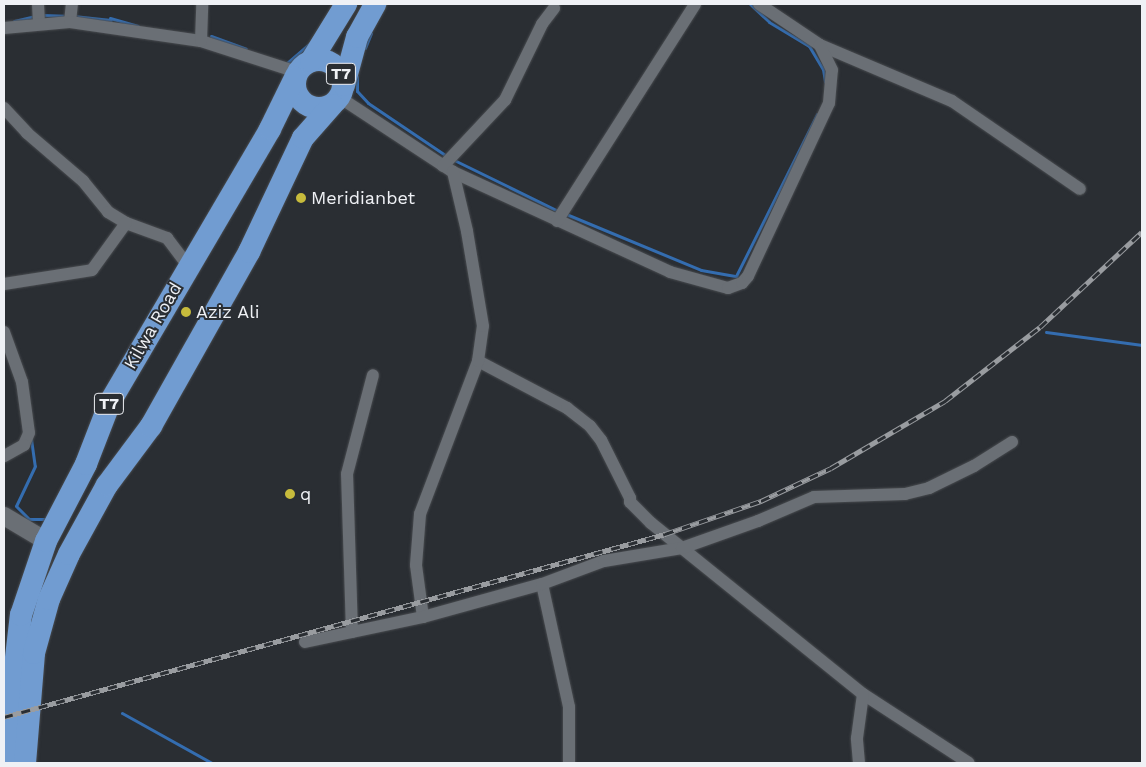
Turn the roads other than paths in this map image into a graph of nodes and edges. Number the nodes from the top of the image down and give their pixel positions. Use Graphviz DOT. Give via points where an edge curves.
graph roads {
  1 [pos="38,4"];
  2 [pos="72,4"];
  3 [pos="202,4"];
  4 [pos="346,4"];
  5 [pos="375,4"];
  6 [pos="695,4"];
  7 [pos="759,4"];
  8 [pos="554,8"];
  9 [pos="70,22"];
  10 [pos="39,24"];
  11 [pos="4,28"];
  12 [pos="201,42"];
  13 [pos="820,45"];
  14 [pos="301,70"];
  15 [pos="338,96"];
  16 [pos="4,108"];
  17 [pos="448,169"];
  18 [pos="1080,189"];
  19 [pos="557,221"];
  20 [pos="126,223"];
  21 [pos="188,266"];
  22 [pos="4,284"];
  23 [pos="4,332"];
  24 [pos="478,361"];
  25 [pos="373,375"];
  26 [pos="1012,442"];
  27 [pos="4,456"];
  28 [pos="4,516"];
  29 [pos="46,541"];
  30 [pos="682,548"];
  31 [pos="542,584"];
  32 [pos="423,617"];
  33 [pos="352,632"];
  34 [pos="305,642"];
  35 [pos="863,694"];
  36 [pos="4,761"];
  37 [pos="24,763"];
  38 [pos="569,763"];
  39 [pos="859,763"];
  40 [pos="969,763"];
  1 -- 10 [label="street"];
  2 -- 9 [label="street"];
  3 -- 12 [label="street"];
  4 -- 14 [label="highway, Kilwa Road / T7"];
  5 -- 15 [label="highway, T7" via="357,37"];
  6 -- 19 [label="street"];
  7 -- 13 [label="street"];
  8 -- 17 [label="street" via="542,24 505,100"];
  9 -- 10 [label="street"];
  9 -- 12 [label="street"];
  10 -- 11 [label="street"];
  12 -- 14 [label="street"];
  13 -- 18 [label="street" via="952,101"];
  13 -- 19 [label="street" via="832,70 829,103 742,283 728,288 670,272"];
  14 -- 15 [label="highway, T7" via="326,60 334,64 339,70"];
  14 -- 15 [label="highway, T7" via="296,94 306,104 316,108"];
  14 -- 21 [label="highway, Kilwa Road / T7"];
  15 -- 17 [label="street"];
  15 -- 37 [label="highway, T7" via="303,138 249,252 151,426 107,485 69,554 49,599 34,654"];
  16 -- 20 [label="street" via="27,133 83,180 108,212"];
  17 -- 19 [label="street"];
  17 -- 24 [label="street" via="482,306"];
  20 -- 21 [label="street" via="167,238"];
  20 -- 22 [label="street" via="92,270"];
  21 -- 29 [label="highway, Kilwa Road / T7" via="110,402 86,464"];
  23 -- 27 [label="street" via="22,382 29,433 24,445"];
  24 -- 30 [label="street" via="567,408 590,426 601,440 630,502"];
  24 -- 32 [label="street" via="420,514 416,565"];
  25 -- 33 [label="street" via="347,474"];
  26 -- 30 [label="street" via="974,466 929,488 905,494 814,497"];
  28 -- 29 [label="street"];
  29 -- 36 [label="highway, Kilwa Road / T7" via="21,615"];
  30 -- 31 [label="street" via="604,561"];
  30 -- 35 [label="street"];
  31 -- 32 [label="street"];
  31 -- 38 [label="street" via="569,707"];
  32 -- 33 [label="street"];
  33 -- 34 [label="street"];
  35 -- 39 [label="street" via="857,738"];
  35 -- 40 [label="street"];
}
